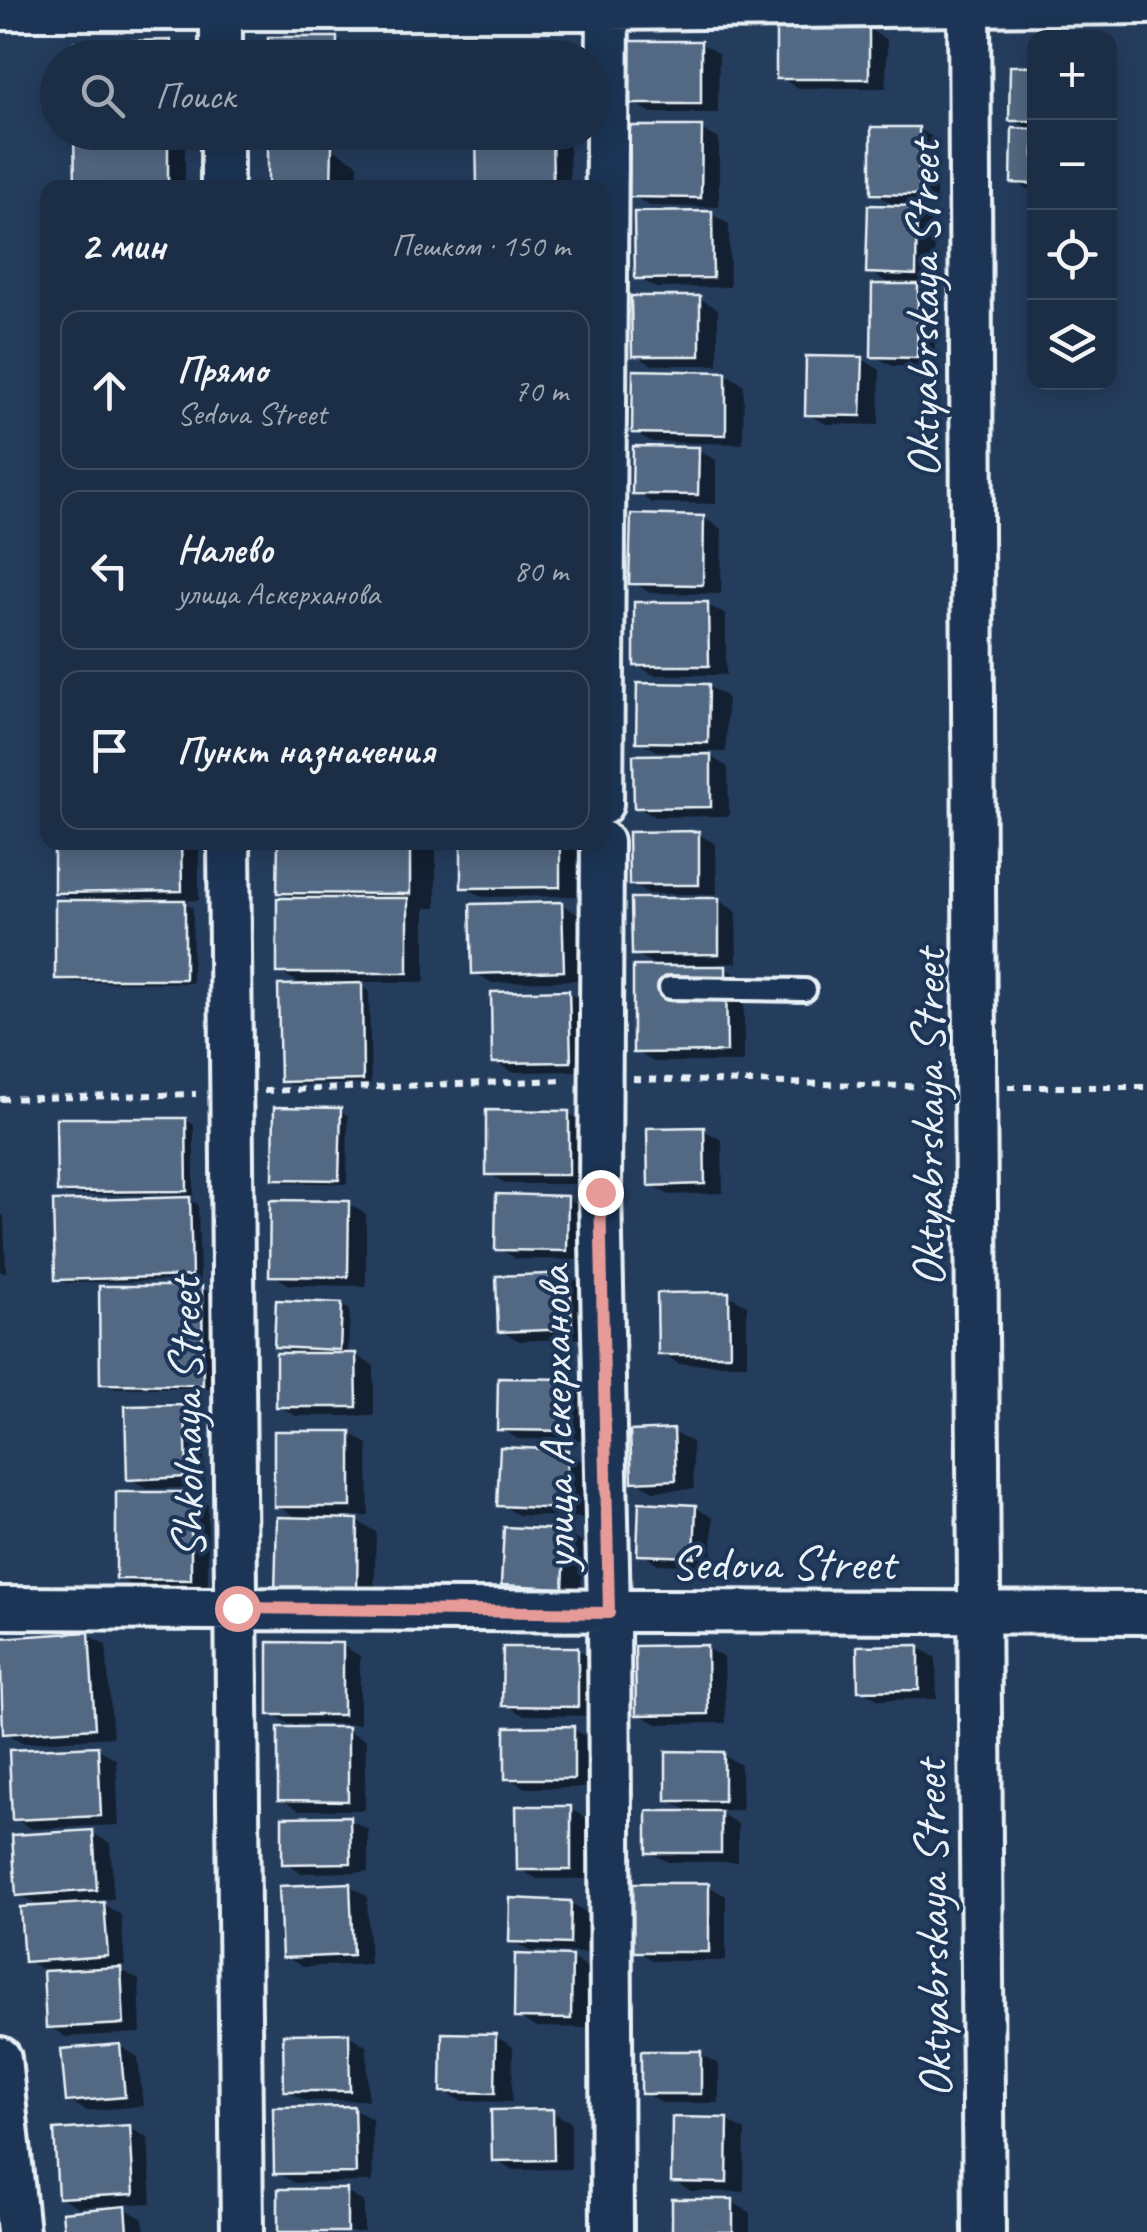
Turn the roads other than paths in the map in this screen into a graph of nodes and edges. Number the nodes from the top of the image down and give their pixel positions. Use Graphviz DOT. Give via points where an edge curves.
graph roads {
  1 [pos="914,2"];
  2 [pos="1147,3"];
  3 [pos="398,4"];
  4 [pos="970,4"];
  5 [pos="0,8"];
  6 [pos="608,9"];
  7 [pos="221,10"];
  8 [pos="221,40"];
  9 [pos="608,40"];
  10 [pos="222,150"];
  11 [pos="607,150"];
  12 [pos="222,180"];
  13 [pos="607,180"];
  14 [pos="228,850"];
  15 [pos="602,850"];
  16 [pos="670,988"];
  17 [pos="805,990"];
  18 [pos="0,1608"];
  19 [pos="237,1608"];
  20 [pos="977,1612"];
  21 [pos="609,1613"];
  22 [pos="1147,1613"];
  23 [pos="0,2058"];
  24 [pos="18,2232"];
  25 [pos="242,2232"];
  26 [pos="612,2232"];
  27 [pos="984,2232"];
  1 -- 4 [label="street"];
  1 -- 6 [label="street"];
  2 -- 4 [label="street"];
  3 -- 6 [label="street"];
  3 -- 7 [label="street"];
  4 -- 20 [label="street, Oktyabrskaya Street"];
  5 -- 7 [label="street"];
  6 -- 9 [label="street"];
  7 -- 8 [label="street"];
  10 -- 12 [label="street"];
  11 -- 13 [label="street"];
  14 -- 19 [label="street, Shkolnaya Street"];
  15 -- 21 [label="street, улица Аскерханова" via="600,1192"];
  16 -- 17 [label="lane"];
  18 -- 19 [label="street, Sedova Street"];
  19 -- 21 [label="street, Sedova Street"];
  19 -- 25 [label="street, Shkolnaya Street"];
  20 -- 21 [label="street, Sedova Street"];
  20 -- 22 [label="street, Sedova Street"];
  20 -- 27 [label="street, Oktyabrskaya Street"];
  21 -- 26 [label="street, улица Аскерханова"];
  23 -- 24 [label="street"];
}
